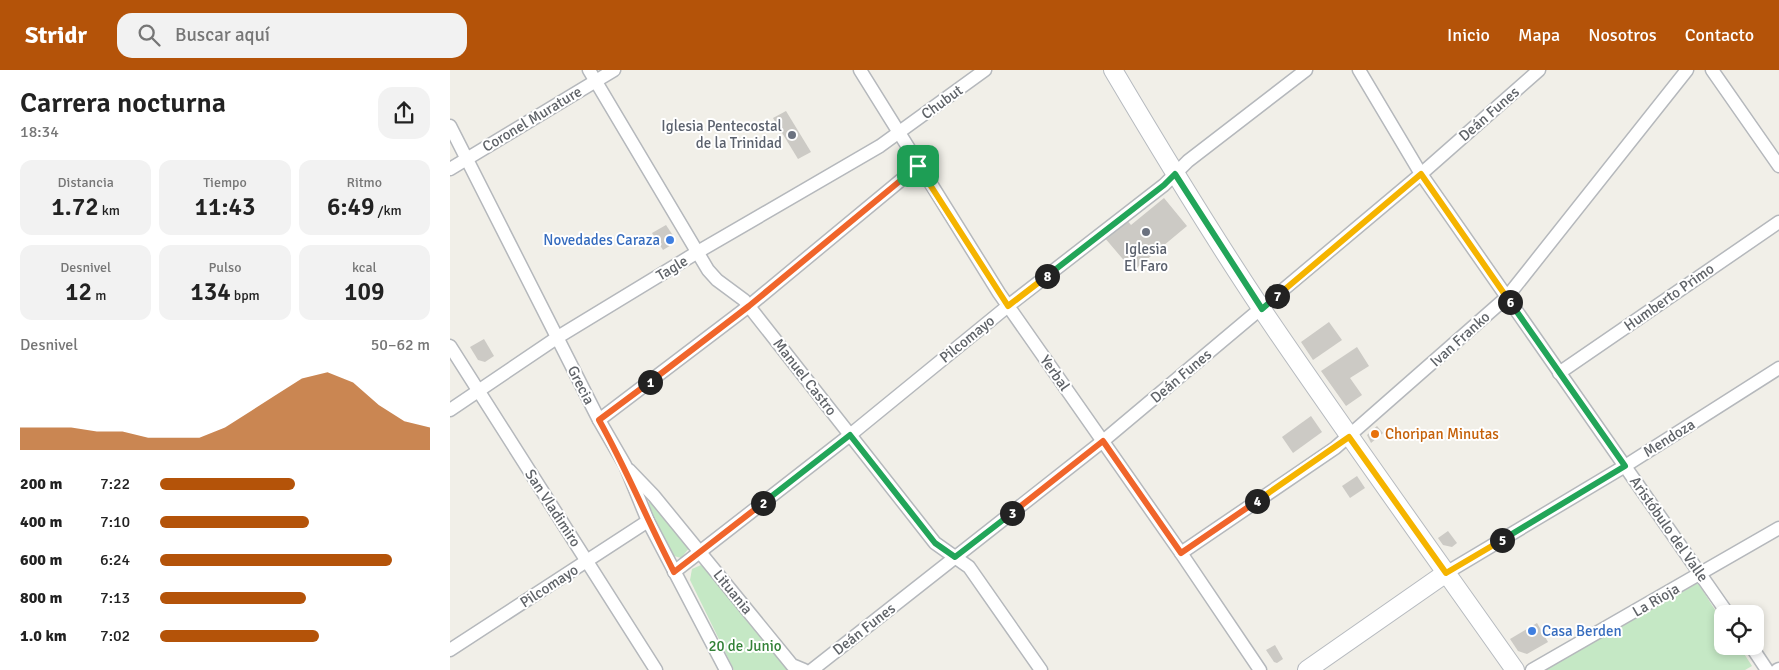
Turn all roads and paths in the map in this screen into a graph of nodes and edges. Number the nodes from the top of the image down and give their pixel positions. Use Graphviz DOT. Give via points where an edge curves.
graph roads {
  1 [pos="614,70"];
  2 [pos="860,70"];
  3 [pos="985,70"];
  4 [pos="1113,70"];
  5 [pos="1306,70"];
  6 [pos="1359,70"];
  7 [pos="1539,70"];
  8 [pos="1687,70"];
  9 [pos="1712,70"];
  10 [pos="592,76"];
  11 [pos="450,126"];
  12 [pos="898,133"];
  13 [pos="466,158"];
  14 [pos="918,166"];
  15 [pos="1779,166"];
  16 [pos="450,169"];
  17 [pos="1175,174"];
  18 [pos="1421,174"];
  19 [pos="1779,222"];
  20 [pos="696,253"];
  21 [pos="1507,297"];
  22 [pos="749,306"];
  23 [pos="1008,306"];
  24 [pos="1262,309"];
  25 [pos="558,337"];
  26 [pos="450,346"];
  27 [pos="1779,368"];
  28 [pos="1559,373"];
  29 [pos="478,391"];
  30 [pos="450,410"];
  31 [pos="599,420"];
  32 [pos="850,435"];
  33 [pos="1349,437"];
  34 [pos="1103,441"];
  35 [pos="624,465"];
  36 [pos="1625,466"];
  37 [pos="648,521"];
  38 [pos="1779,528"];
  39 [pos="700,552"];
  40 [pos="1181,553"];
  41 [pos="955,557"];
  42 [pos="587,561"];
  43 [pos="674,572"];
  44 [pos="1446,573"];
  45 [pos="1700,575"];
  46 [pos="1722,605"];
  47 [pos="450,650"];
  48 [pos="1757,655"];
  49 [pos="656,670"];
  50 [pos="726,670"];
  51 [pos="804,670"];
  52 [pos="812,670"];
  53 [pos="1041,670"];
  54 [pos="1260,670"];
  55 [pos="1307,670"];
  56 [pos="1515,670"];
  57 [pos="1532,670"];
  58 [pos="1767,670"];
  1 -- 10 [label="street, Coronel Murature"];
  2 -- 12 [label="street, Yerbal"];
  3 -- 12 [label="street, Chubut"];
  4 -- 17 [label="main road"];
  5 -- 17 [label="street, Pilcomayo"];
  6 -- 18 [label="street, Aristóbulo del Valle"];
  7 -- 18 [label="street, Deán Funes"];
  8 -- 21 [label="street, Ivan Franko"];
  9 -- 15 [label="street"];
  10 -- 13 [label="street, Coronel Murature"];
  10 -- 20 [label="street, Manuel Castro"];
  11 -- 13 [label="street, Grecia"];
  12 -- 14 [label="street, Yerbal"];
  12 -- 20 [label="street, Tagle"];
  13 -- 16 [label="street, Coronel Murature"];
  13 -- 25 [label="street, Grecia"];
  14 -- 22 [label="street"];
  14 -- 23 [label="street, Yerbal"];
  17 -- 23 [label="street, Pilcomayo"];
  17 -- 24 [label="main road"];
  18 -- 21 [label="street, Aristóbulo del Valle"];
  18 -- 24 [label="street, Deán Funes"];
  19 -- 28 [label="street, Humberto Primo"];
  20 -- 22 [label="street, Manuel Castro" via="716,280"];
  20 -- 25 [label="street, Tagle"];
  21 -- 28 [label="street, Aristóbulo del Valle"];
  21 -- 33 [label="street, Ivan Franko"];
  22 -- 31 [label="street"];
  22 -- 32 [label="street, Manuel Castro"];
  23 -- 32 [label="street, Pilcomayo"];
  23 -- 34 [label="street, Yerbal"];
  24 -- 33 [label="main road"];
  24 -- 34 [label="street, Deán Funes"];
  25 -- 29 [label="street, Tagle"];
  25 -- 31 [label="street, Grecia"];
  26 -- 29 [label="street, San Vladimiro"];
  27 -- 36 [label="street, Mendoza"];
  28 -- 36 [label="street, Aristóbulo del Valle"];
  29 -- 30 [label="street, Tagle"];
  29 -- 42 [label="street, San Vladimiro"];
  31 -- 35 [label="street, Grecia"];
  32 -- 39 [label="street, Pilcomayo"];
  32 -- 41 [label="street, Manuel Castro" via="935,543"];
  33 -- 40 [label="street, Ivan Franko"];
  33 -- 44 [label="main road"];
  34 -- 40 [label="street, Yerbal"];
  34 -- 41 [label="street, Deán Funes"];
  35 -- 37 [label="street, Grecia"];
  35 -- 39 [label="street, Lituania"];
  36 -- 44 [label="street, Mendoza"];
  36 -- 45 [label="street, Aristóbulo del Valle"];
  37 -- 42 [label="street, Pilcomayo"];
  37 -- 43 [label="street, Grecia"];
  38 -- 45 [label="street, La Rioja"];
  39 -- 43 [label="street, Pilcomayo"];
  39 -- 51 [label="street, Lituania" via="792,665"];
  40 -- 54 [label="street, Yerbal"];
  41 -- 52 [label="street, Deán Funes"];
  41 -- 53 [label="street, Manuel Castro" via="970,567"];
  42 -- 47 [label="street, Pilcomayo"];
  42 -- 49 [label="street, San Vladimiro"];
  43 -- 50 [label="street, Grecia"];
  44 -- 55 [label="main road, Mendoza"];
  44 -- 56 [label="main road"];
  45 -- 46 [label="street, Aristóbulo del Valle"];
  45 -- 57 [label="street, La Rioja"];
  48 -- 58 [label="street"];
}
